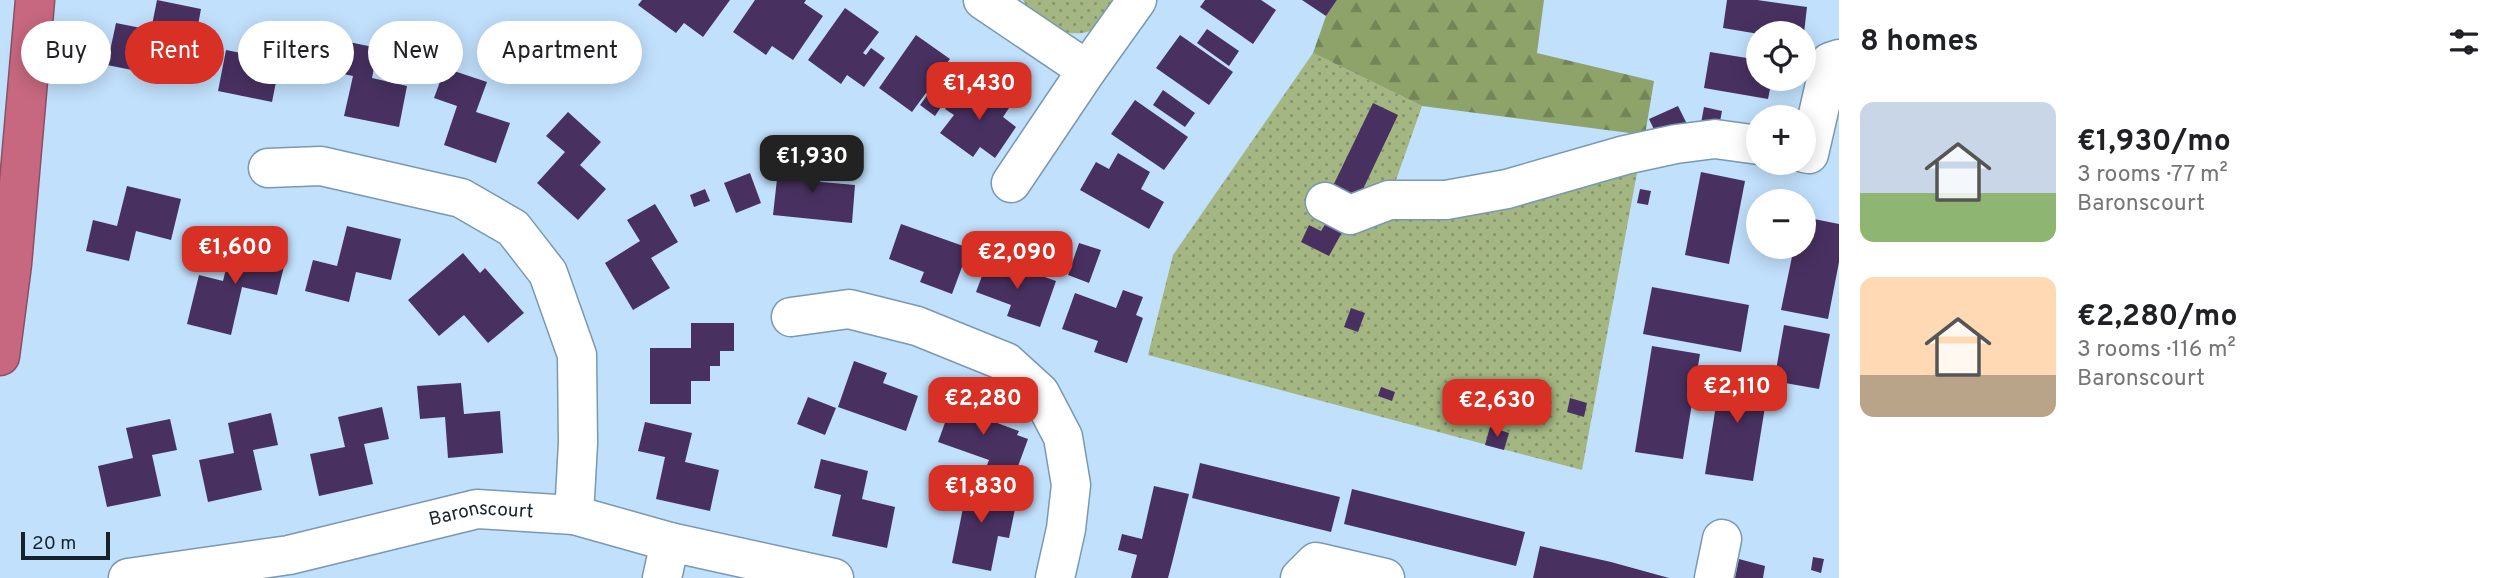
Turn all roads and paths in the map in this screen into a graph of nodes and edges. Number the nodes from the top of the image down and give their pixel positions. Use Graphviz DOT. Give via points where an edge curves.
graph roads {
  1 [pos="35,0"];
  2 [pos="984,0"];
  3 [pos="1137,0"];
  4 [pos="1839,59"];
  5 [pos="1087,70"];
  6 [pos="1816,123"];
  7 [pos="1746,143"];
  8 [pos="268,168"];
  9 [pos="1011,183"];
  10 [pos="1325,202"];
  11 [pos="791,317"];
  12 [pos="0,356"];
  13 [pos="575,514"];
  14 [pos="1722,538"];
  15 [pos="666,560"];
  16 [pos="128,578"];
  17 [pos="834,578"];
  18 [pos="1055,578"];
  19 [pos="1300,578"];
  20 [pos="1385,578"];
  21 [pos="1714,578"];
  1 -- 12 [label="highway"];
  2 -- 5 [label="street"];
  3 -- 5 [label="street"];
  4 -- 6 [label="street" via="1830,62"];
  5 -- 9 [label="street"];
  7 -- 10 [label="street" via="1715,139 1675,144 1507,189 1446,200 1389,200 1350,215"];
  8 -- 13 [label="street" via="321,166 461,198 513,228 548,274 577,355"];
  11 -- 18 [label="street" via="849,309 917,326 1006,362 1040,393 1063,436 1071,485"];
  13 -- 15 [label="street, Baronscourt"];
  13 -- 16 [label="street, Baronscourt" via="477,509 289,555"];
  14 -- 21 [label="street"];
  15 -- 17 [label="street, Baronscourt"];
  19 -- 20 [label="street" via="1316,562"];
}
